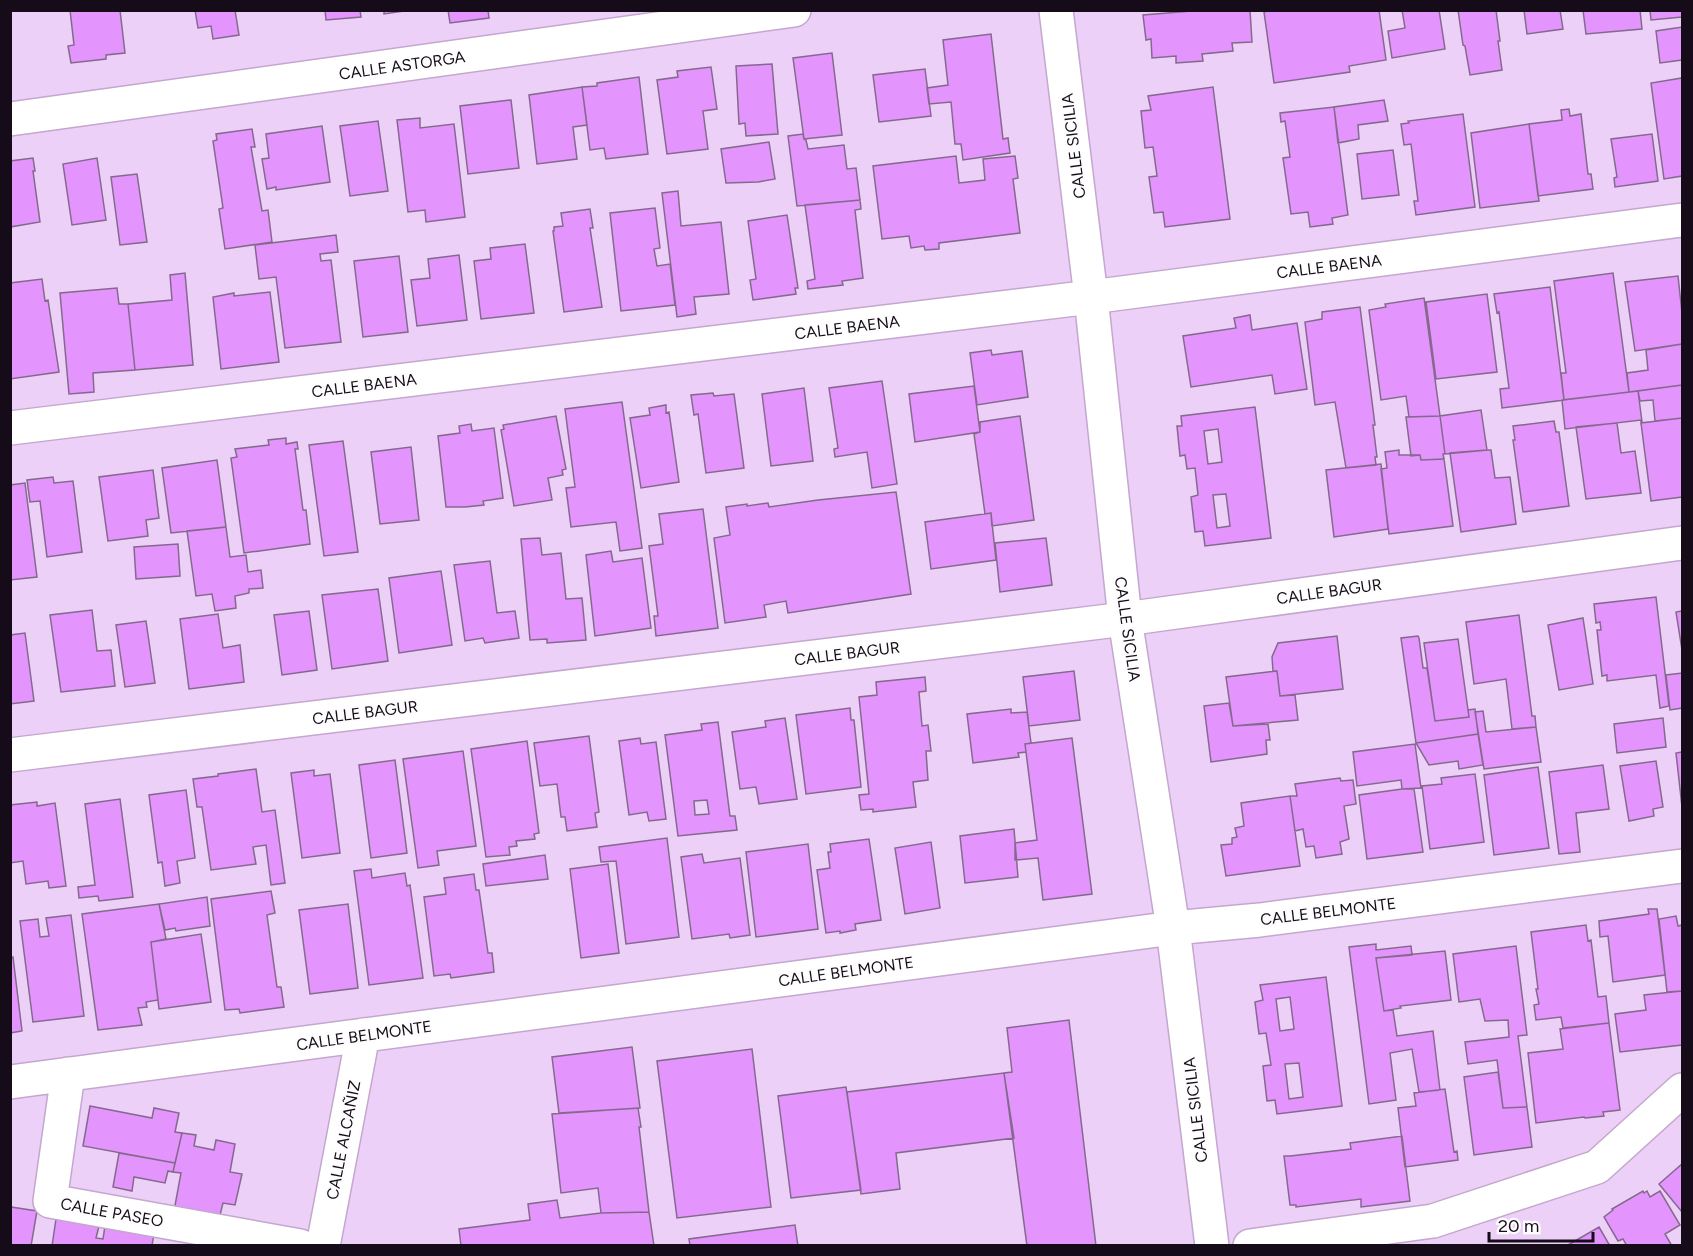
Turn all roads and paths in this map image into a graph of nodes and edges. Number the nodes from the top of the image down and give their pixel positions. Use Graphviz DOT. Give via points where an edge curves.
graph roads {
  1 [pos="794,10"];
  2 [pos="1056,10"];
  3 [pos="10,119"];
  4 [pos="1683,220"];
  5 [pos="1091,297"];
  6 [pos="10,428"];
  7 [pos="1683,543"];
  8 [pos="1125,619"];
  9 [pos="10,755"];
  10 [pos="1683,867"];
  11 [pos="1173,928"];
  12 [pos="363,1035"];
  13 [pos="68,1074"];
  14 [pos="10,1082"];
  15 [pos="1683,1090"];
  16 [pos="300,1245"];
  17 [pos="323,1245"];
  18 [pos="1212,1245"];
  19 [pos="1250,1245"];
  1 -- 3 [label="street, CALLE ASTORGA"];
  2 -- 5 [label="street, CALLE SICILIA"];
  4 -- 5 [label="street, CALLE BAENA"];
  5 -- 6 [label="street, CALLE BAENA"];
  5 -- 8 [label="street, CALLE SICILIA"];
  7 -- 8 [label="street, CALLE BAGUR"];
  8 -- 9 [label="street, CALLE BAGUR"];
  8 -- 11 [label="street, CALLE SICILIA"];
  10 -- 11 [label="street, CALLE BELMONTE"];
  11 -- 12 [label="street, CALLE BELMONTE"];
  11 -- 18 [label="street, CALLE SICILIA"];
  12 -- 13 [label="street, CALLE BELMONTE"];
  12 -- 17 [label="street, CALLE ALCAÑIZ"];
  13 -- 14 [label="street, CALLE BELMONTE"];
  13 -- 16 [label="street, CALLE PASEO" via="50,1201"];
  15 -- 19 [label="street" via="1596,1167 1433,1221"];
}
